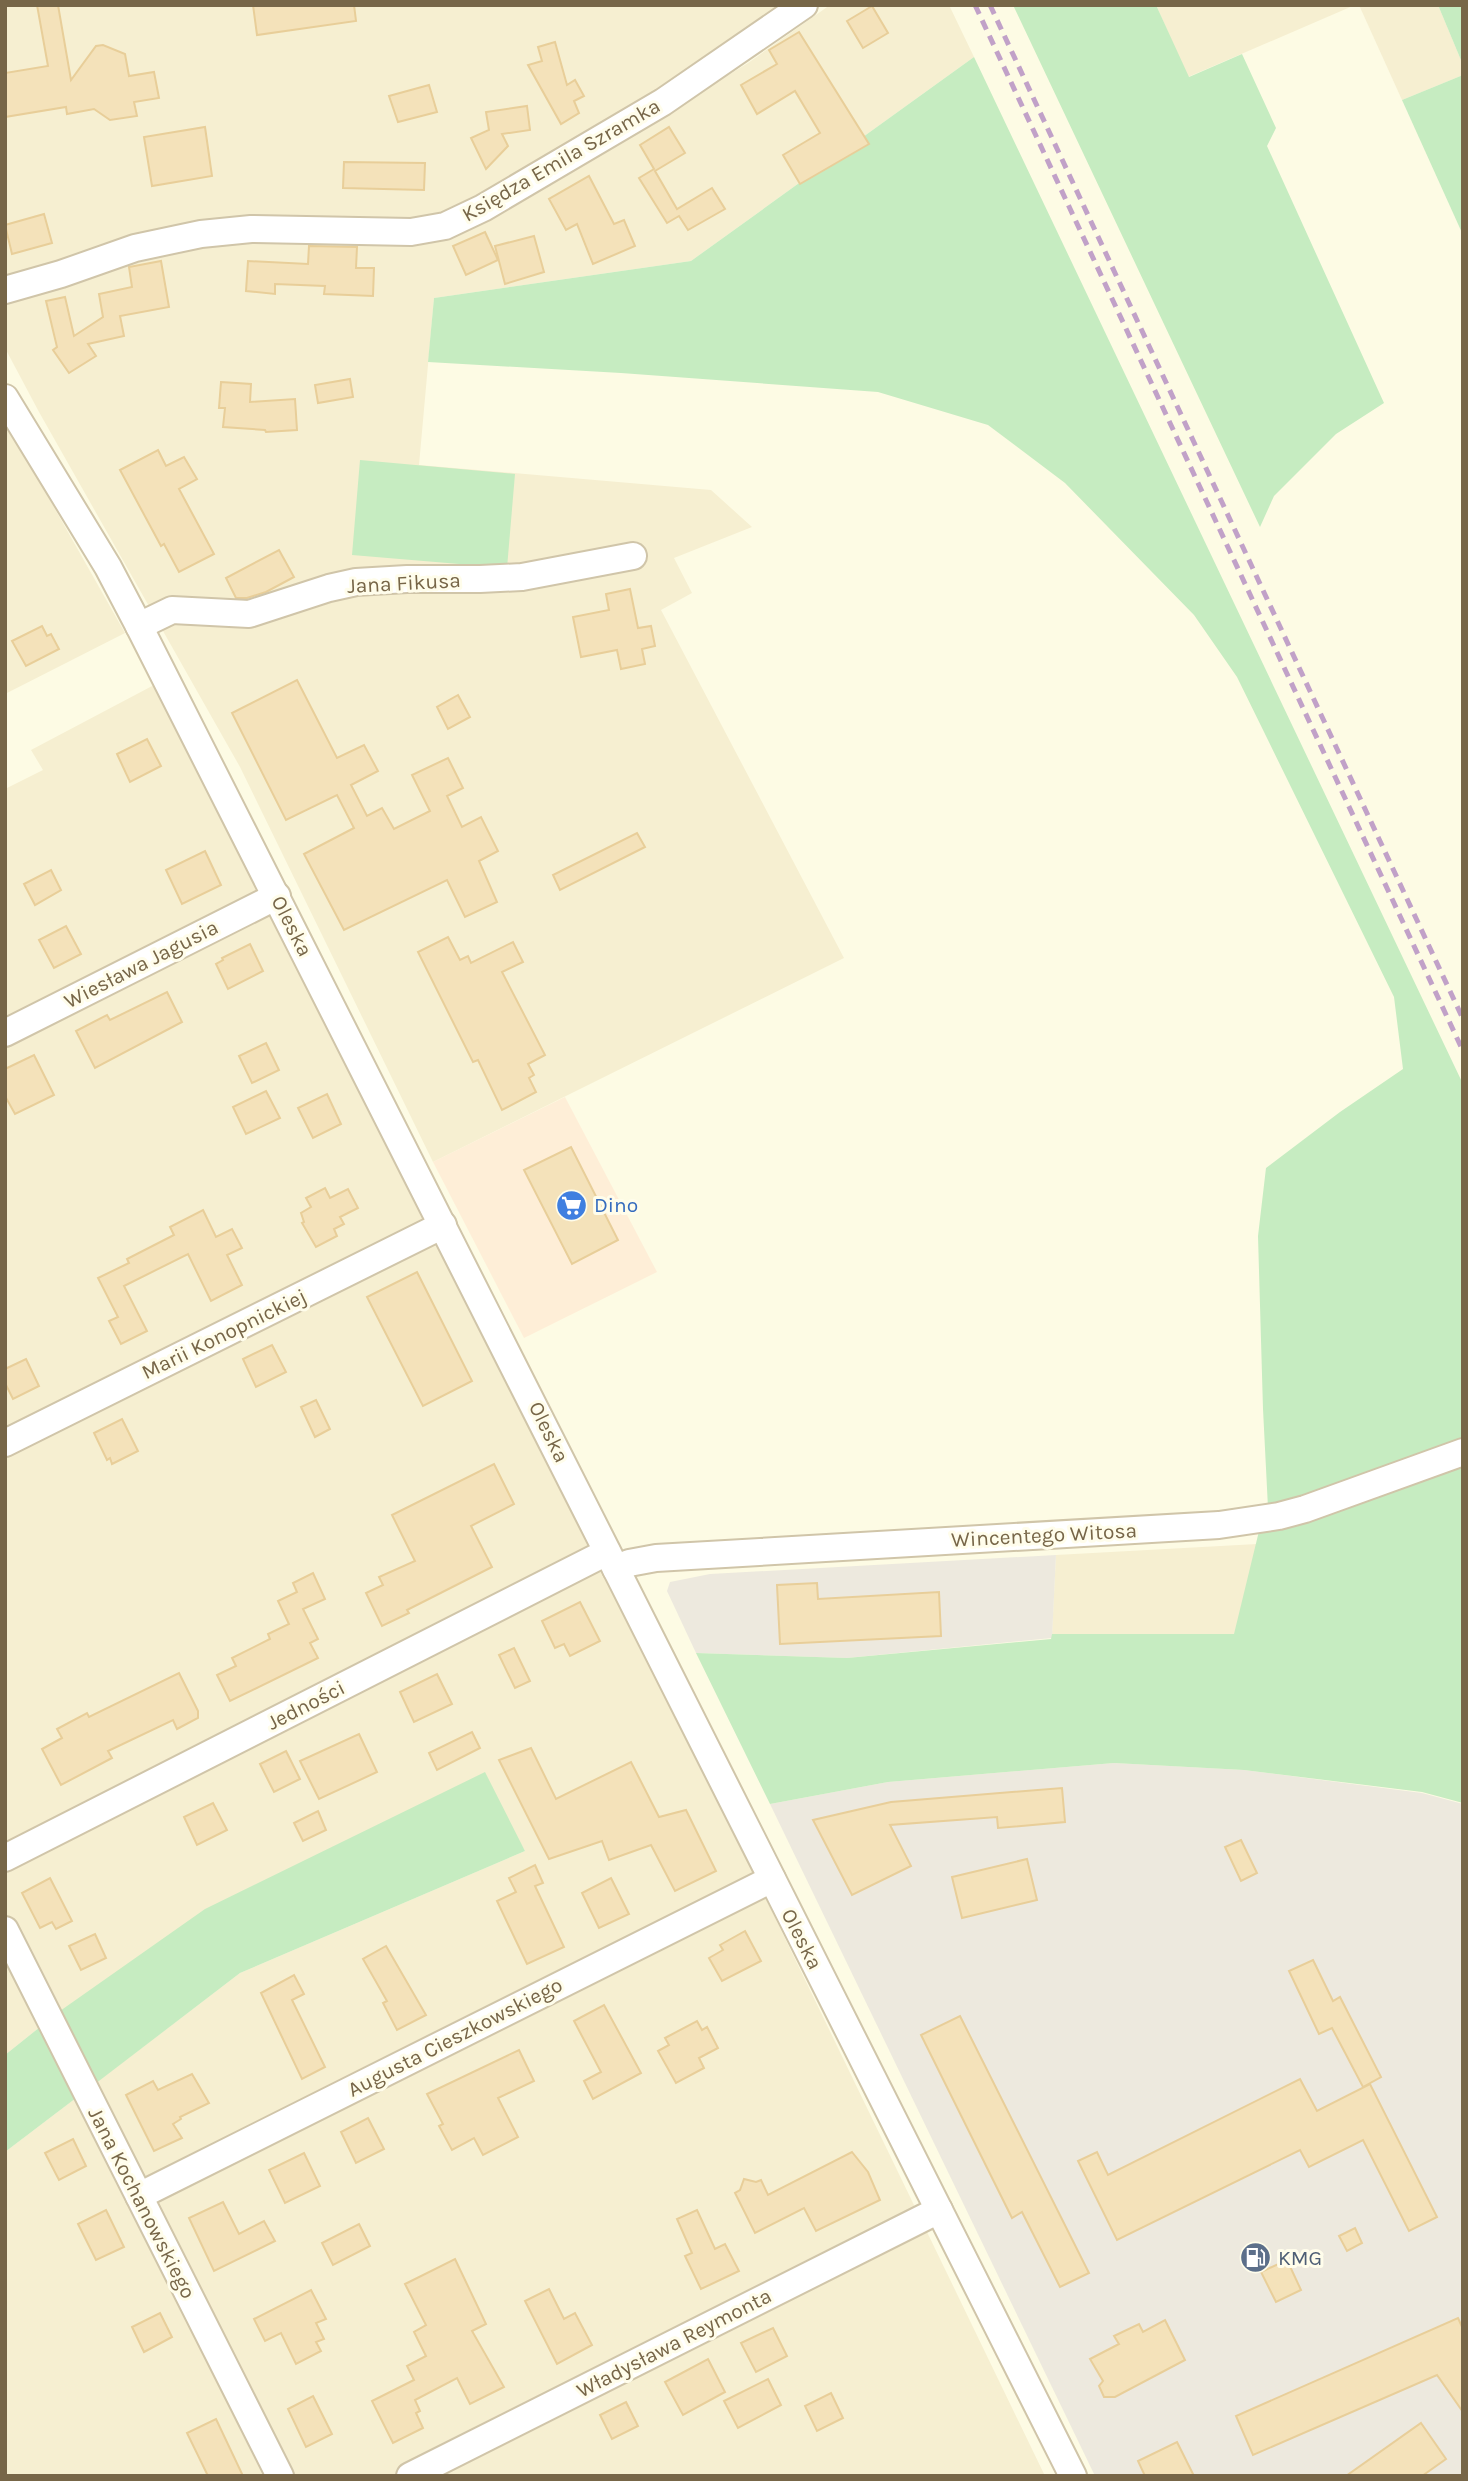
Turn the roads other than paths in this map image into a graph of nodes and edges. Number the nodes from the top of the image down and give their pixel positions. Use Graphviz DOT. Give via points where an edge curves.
graph roads {
  1 [pos="804,5"];
  2 [pos="5,290"];
  3 [pos="5,398"];
  4 [pos="633,556"];
  5 [pos="139,626"];
  6 [pos="277,896"];
  7 [pos="5,1032"];
  8 [pos="443,1225"];
  9 [pos="5,1443"];
  10 [pos="1463,1452"];
  11 [pos="611,1560"];
  12 [pos="5,1858"];
  13 [pos="772,1879"];
  14 [pos="5,1930"];
  15 [pos="139,2196"];
  16 [pos="939,2210"];
  17 [pos="280,2476"];
  18 [pos="410,2476"];
  19 [pos="1073,2476"];
  1 -- 2 [label="street, Księdza Emila Szramka" via="663,102 445,226 411,232 213,232 135,248"];
  3 -- 5 [label="street, Oleska"];
  4 -- 5 [label="street, Jana Fikusa" via="522,577 356,582 249,614 172,610"];
  5 -- 6 [label="street, Oleska"];
  6 -- 7 [label="street, Wiesława Jagusia"];
  6 -- 8 [label="street, Oleska"];
  8 -- 9 [label="street, Marii Konopnickiej"];
  8 -- 11 [label="street, Oleska"];
  10 -- 11 [label="street, Wincentego Witosa" via="1305,1509 1250,1521 629,1563"];
  11 -- 12 [label="street, Jedności"];
  11 -- 13 [label="street, Oleska"];
  13 -- 15 [label="street, Augusta Cieszkowskiego"];
  13 -- 16 [label="street, Oleska"];
  14 -- 15 [label="street, Jana Kochanowskiego"];
  15 -- 17 [label="street, Jana Kochanowskiego"];
  16 -- 18 [label="street, Władysława Reymonta"];
  16 -- 19 [label="street, Oleska"];
}
